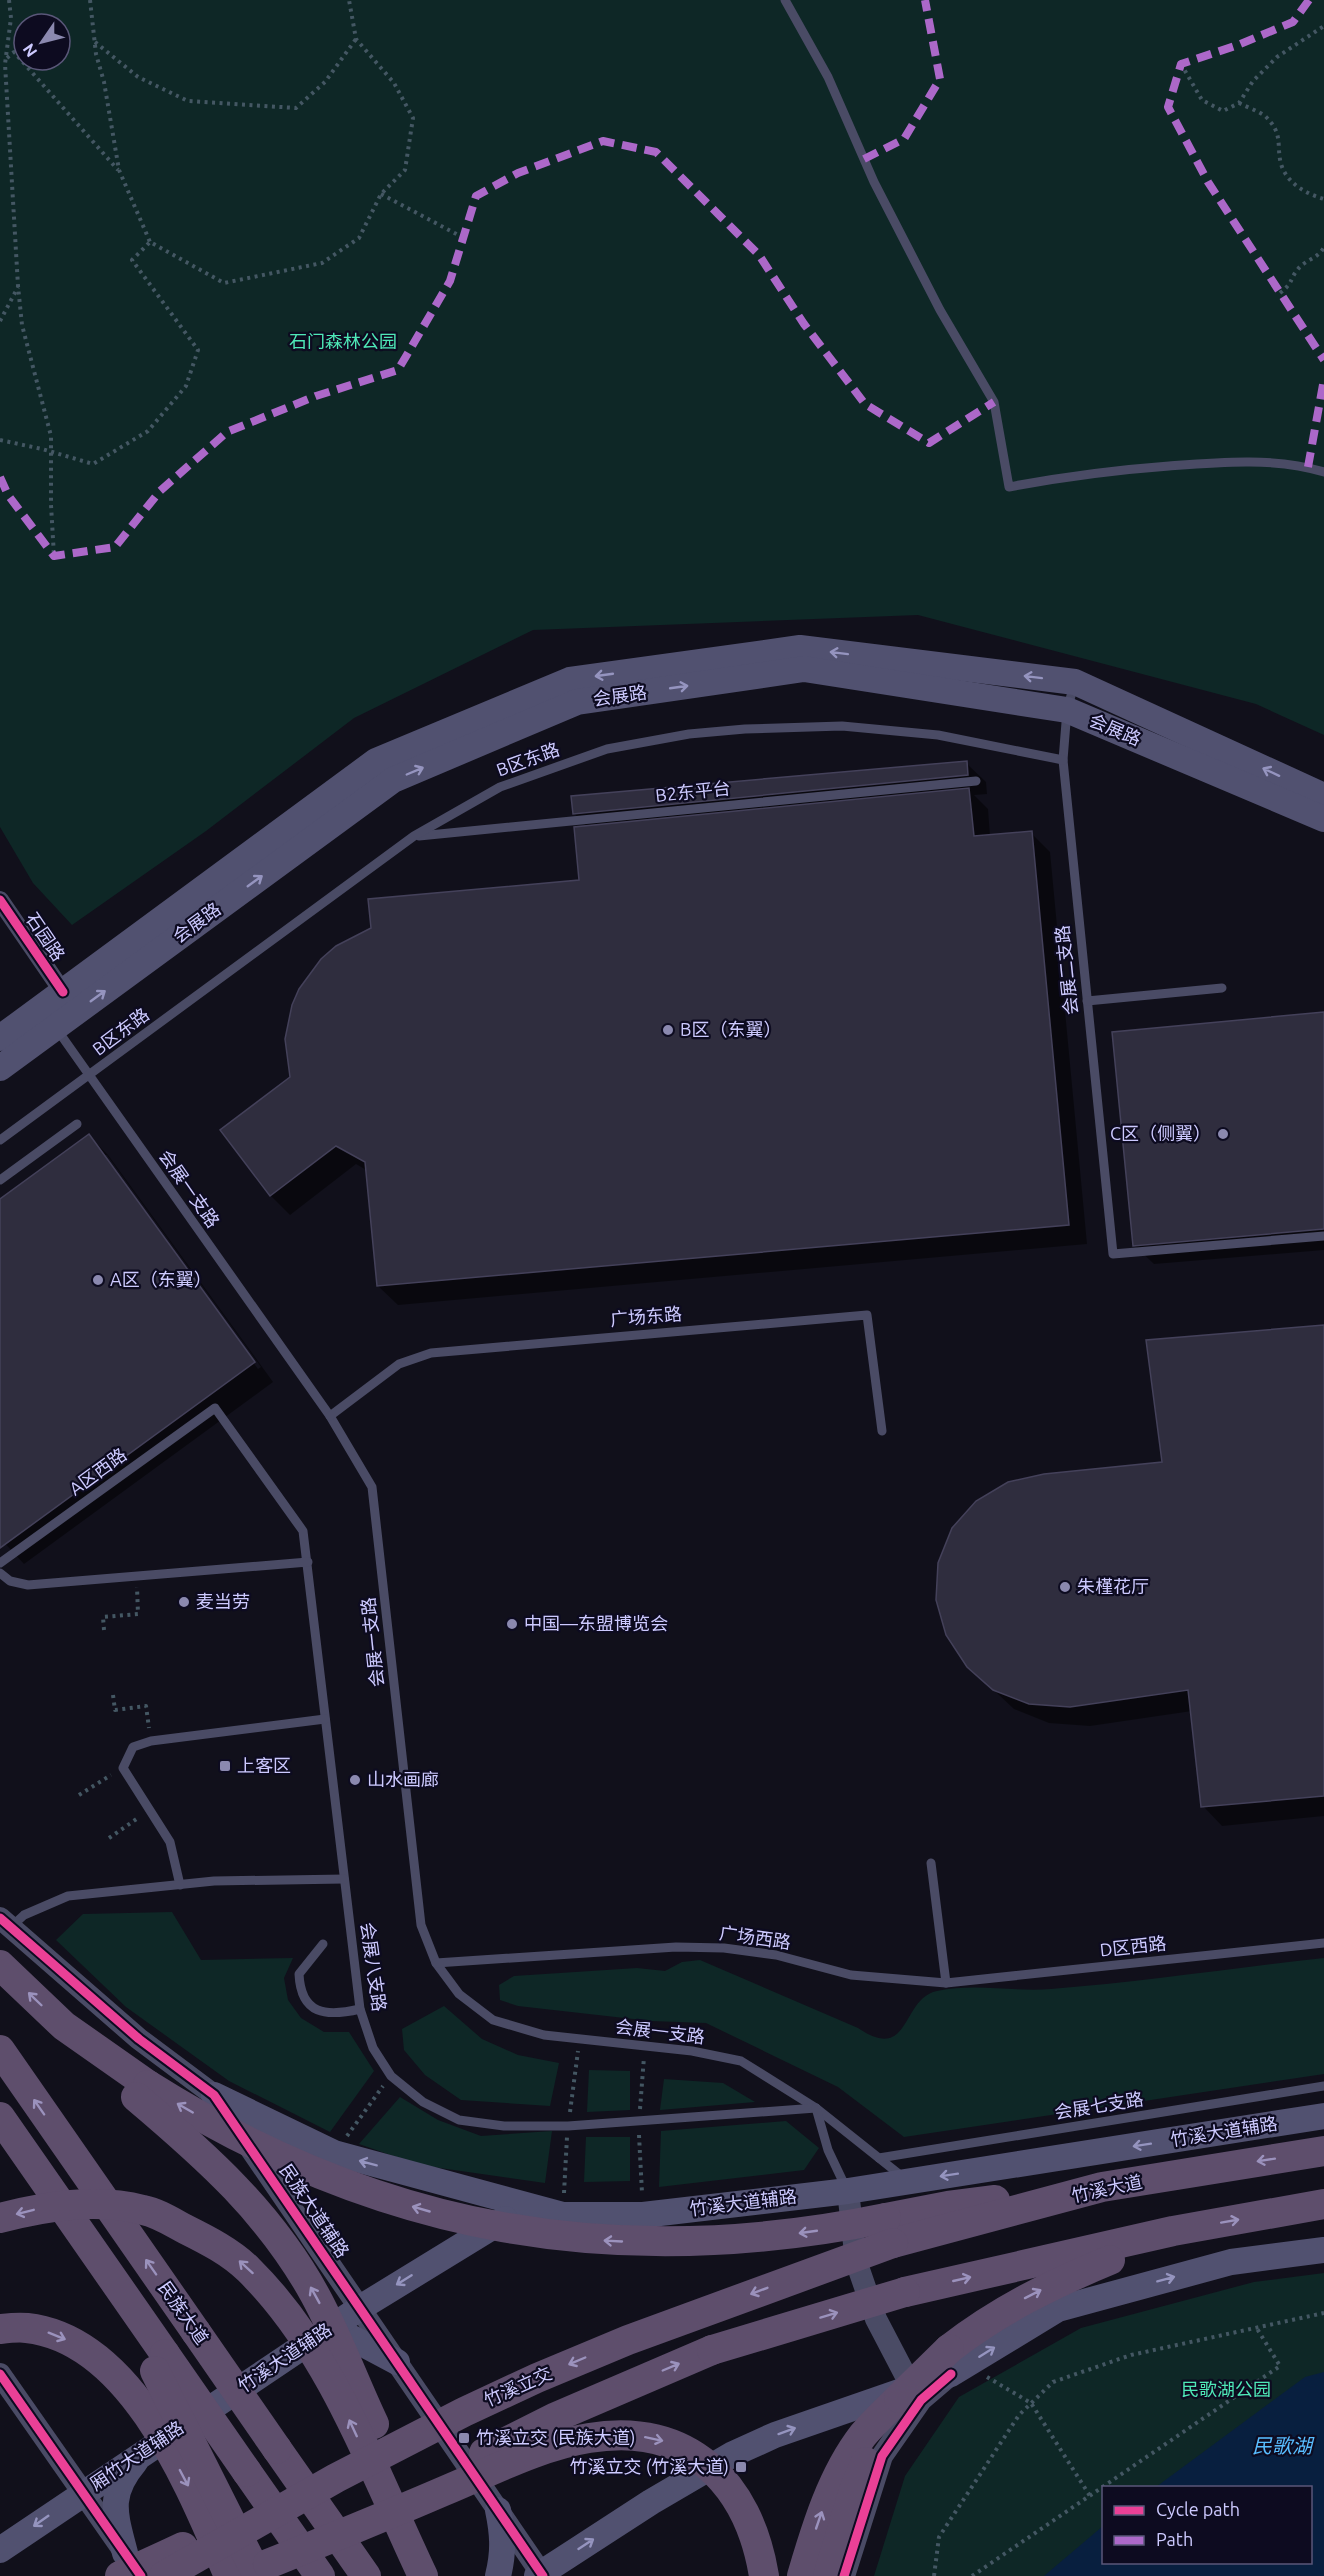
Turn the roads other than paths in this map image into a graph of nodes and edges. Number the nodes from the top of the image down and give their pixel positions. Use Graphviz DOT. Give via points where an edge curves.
graph roads {
  1 [pos="785,0"];
  2 [pos="1324,472"];
  3 [pos="1075,682"];
  4 [pos="1067,710"];
  5 [pos="1063,760"];
  6 [pos="976,781"];
  7 [pos="1324,796"];
  8 [pos="1324,819"];
  9 [pos="414,836"];
  10 [pos="0,900"];
  11 [pos="1222,988"];
  12 [pos="1087,1001"];
  13 [pos="59,1010"];
  14 [pos="0,1038"];
  15 [pos="0,1068"];
  16 [pos="89,1077"];
  17 [pos="77,1124"];
  18 [pos="0,1140"];
  19 [pos="0,1180"];
  20 [pos="1324,1236"];
  21 [pos="214,1408"];
  22 [pos="330,1416"];
  23 [pos="882,1431"];
  24 [pos="308,1562"];
  25 [pos="0,1563"];
  26 [pos="0,1573"];
  27 [pos="325,1719"];
  28 [pos="931,1863"];
  29 [pos="344,1880"];
  30 [pos="180,1885"];
  31 [pos="5,1924"];
  32 [pos="1324,1943"];
  33 [pos="322,1944"];
  34 [pos="436,1963"];
  35 [pos="0,1965"];
  36 [pos="946,1983"];
  37 [pos="360,2009"];
  38 [pos="0,2050"];
  39 [pos="1324,2086"];
  40 [pos="142,2091"];
  41 [pos="214,2095"];
  42 [pos="816,2108"];
  43 [pos="1324,2116"];
  44 [pos="0,2117"];
  45 [pos="1324,2151"];
  46 [pos="879,2158"];
  47 [pos="908,2182"];
  48 [pos="848,2191"];
  49 [pos="1324,2204"];
  50 [pos="526,2206"];
  51 [pos="0,2218"];
  52 [pos="890,2231"];
  53 [pos="1173,2231"];
  54 [pos="1324,2250"];
  55 [pos="360,2308"];
  56 [pos="0,2329"];
  57 [pos="289,2355"];
  58 [pos="160,2362"];
  59 [pos="397,2362"];
  60 [pos="956,2363"];
  61 [pos="0,2374"];
  62 [pos="905,2392"];
  63 [pos="216,2404"];
  64 [pos="143,2452"];
  65 [pos="336,2478"];
  66 [pos="82,2492"];
  67 [pos="498,2510"];
  68 [pos="0,2550"];
  69 [pos="122,2565"];
  70 [pos="258,2572"];
  71 [pos="540,2575"];
  72 [pos="141,2576"];
  73 [pos="164,2576"];
  74 [pos="229,2576"];
  75 [pos="320,2576"];
  76 [pos="366,2576"];
  77 [pos="423,2576"];
  78 [pos="446,2576"];
  79 [pos="498,2576"];
  80 [pos="764,2576"];
  81 [pos="802,2576"];
  82 [pos="828,2576"];
  83 [pos="844,2576"];
  1 -- 2 [label="lane" via="828,77 874,182 940,310 994,402 1009,487 1067,476 1236,460"];
  3 -- 4 [label="lane, 会展二支路"];
  7 -- 3 [label="main road, 会展路, one-way"];
  3 -- 13 [label="main road, 会展路, one-way" via="800,648 570,680 376,761"];
  4 -- 5 [label="lane, 会展二支路"];
  4 -- 8 [label="main road, 会展路"];
  13 -- 4 [label="main road, 会展路, one-way" via="393,780 577,702 804,669"];
  5 -- 9 [label="lane, B区东路" via="938,735 842,726 689,734 607,749 500,787"];
  5 -- 12 [label="lane, 会展二支路"];
  6 -- 9 [label="lane, B2东平台"];
  9 -- 16 [label="lane, B区东路"];
  10 -- 13 [label="street, 石园路"];
  11 -- 12 [label="lane"];
  12 -- 20 [label="lane, 会展二支路" via="1113,1254"];
  13 -- 14 [label="main road, 会展路"];
  13 -- 15 [label="main road, 会展路"];
  13 -- 16 [label="lane, 会展一支路"];
  16 -- 18 [label="lane, B区东路"];
  16 -- 22 [label="lane, 会展一支路"];
  17 -- 19 [label="lane"];
  21 -- 24 [label="lane, 会展八支路" via="303,1531"];
  21 -- 25 [label="lane, A区西路"];
  22 -- 23 [label="lane, 广场东路" via="399,1364 431,1353 867,1315"];
  22 -- 34 [label="lane, 会展一支路" via="372,1487 421,1925"];
  24 -- 26 [label="lane" via="28,1585 10,1581"];
  24 -- 27 [label="lane, 会展八支路"];
  27 -- 29 [label="lane, 会展八支路"];
  27 -- 30 [label="lane" via="151,1741 133,1747 123,1768 170,1842"];
  28 -- 36 [label="lane"];
  29 -- 30 [label="lane"];
  29 -- 37 [label="lane, 会展八支路"];
  30 -- 31 [label="lane" via="68,1896"];
  31 -- 41 [label="street, 民族大道辅路" via="139,2039"];
  32 -- 36 [label="lane, D区西路"];
  33 -- 37 [label="lane" via="299,1974 300,1989 307,2002 320,2012 340,2014"];
  34 -- 36 [label="lane, 广场西路" via="676,1947 724,1948 776,1954 851,1975"];
  34 -- 42 [label="lane, 会展一支路" via="459,1994 493,2020 544,2035 692,2051 741,2061"];
  40 -- 35 [label="highway, one-way" via="64,2026"];
  37 -- 42 [label="lane, 会展八支路" via="373,2048 391,2076 423,2102 459,2120 504,2126 627,2123"];
  76 -- 38 [label="highway, 民族大道, one-way, bridge"];
  39 -- 46 [label="lane, 会展七支路"];
  52 -- 40 [label="highway, one-way, bridge" via="690,2243 576,2239 499,2228 391,2200 315,2172"];
  78 -- 40 [label="highway, one-way, bridge" via="328,2321 297,2265 253,2204"];
  50 -- 41 [label="main road, one-way" via="334,2153"];
  41 -- 55 [label="street, 民族大道辅路"];
  42 -- 46 [label="lane, 会展一支路"];
  42 -- 48 [label="lane" via="828,2150"];
  43 -- 47 [label="main road, 竹溪大道辅路, one-way"];
  44 -- 58 [label="highway"];
  45 -- 52 [label="highway, 竹溪大道, one-way" via="1102,2187 948,2206"];
  46 -- 47 [label="lane, 会展一支路"];
  47 -- 48 [label="main road, 竹溪大道辅路"];
  48 -- 50 [label="main road, 竹溪大道辅路" via="643,2215 563,2215"];
  48 -- 62 [label="street" via="856,2261"];
  53 -- 49 [label="highway, one-way"];
  50 -- 55 [label="main road, 竹溪大道辅路, one-way"];
  77 -- 51 [label="highway, one-way, bridge" via="334,2386 287,2312 249,2269 219,2247 144,2210 81,2204"];
  52 -- 65 [label="highway, 竹溪立交, one-way, bridge" via="547,2374"];
  60 -- 53 [label="highway, one-way" via="997,2314 1020,2300"];
  70 -- 53 [label="highway, one-way, bridge" via="556,2417 712,2350 905,2292"];
  60 -- 54 [label="main road, one-way" via="1058,2309 1231,2262"];
  55 -- 57 [label="main road, 竹溪大道辅路"];
  55 -- 59 [label="street, 民族大道辅路"];
  56 -- 74 [label="highway, one-way, bridge" via="25,2327 67,2340 85,2349 121,2382 177,2464"];
  57 -- 59 [label="main road" via="325,2339 352,2338"];
  57 -- 63 [label="main road, 竹溪大道辅路"];
  58 -- 70 [label="highway, bridge"];
  58 -- 75 [label="highway, bridge" via="247,2472"];
  59 -- 67 [label="street, 民族大道辅路"];
  60 -- 62 [label="highway, bridge"];
  60 -- 83 [label="street" via="921,2400 882,2456"];
  61 -- 66 [label="street"];
  71 -- 62 [label="main road, one-way" via="733,2454 775,2435"];
  81 -- 62 [label="highway, one-way" via="821,2514 845,2464 863,2435"];
  62 -- 82 [label="highway" via="854,2490"];
  63 -- 64 [label="main road, 厢竹大道辅路"];
  64 -- 66 [label="main road, 厢竹大道辅路"];
  64 -- 69 [label="main road" via="122,2478 114,2499"];
  65 -- 69 [label="highway, bridge"];
  65 -- 73 [label="highway, 竹溪立交, bridge"];
  66 -- 68 [label="main road, 厢竹大道辅路, one-way"];
  66 -- 69 [label="street"];
  67 -- 71 [label="street, 民族大道辅路"];
  67 -- 79 [label="main road" via="503,2556"];
  69 -- 72 [label="street"];
  70 -- 80 [label="highway, one-way, bridge" via="538,2453 588,2438 636,2436 678,2447 698,2457 728,2485 753,2528"];
}
